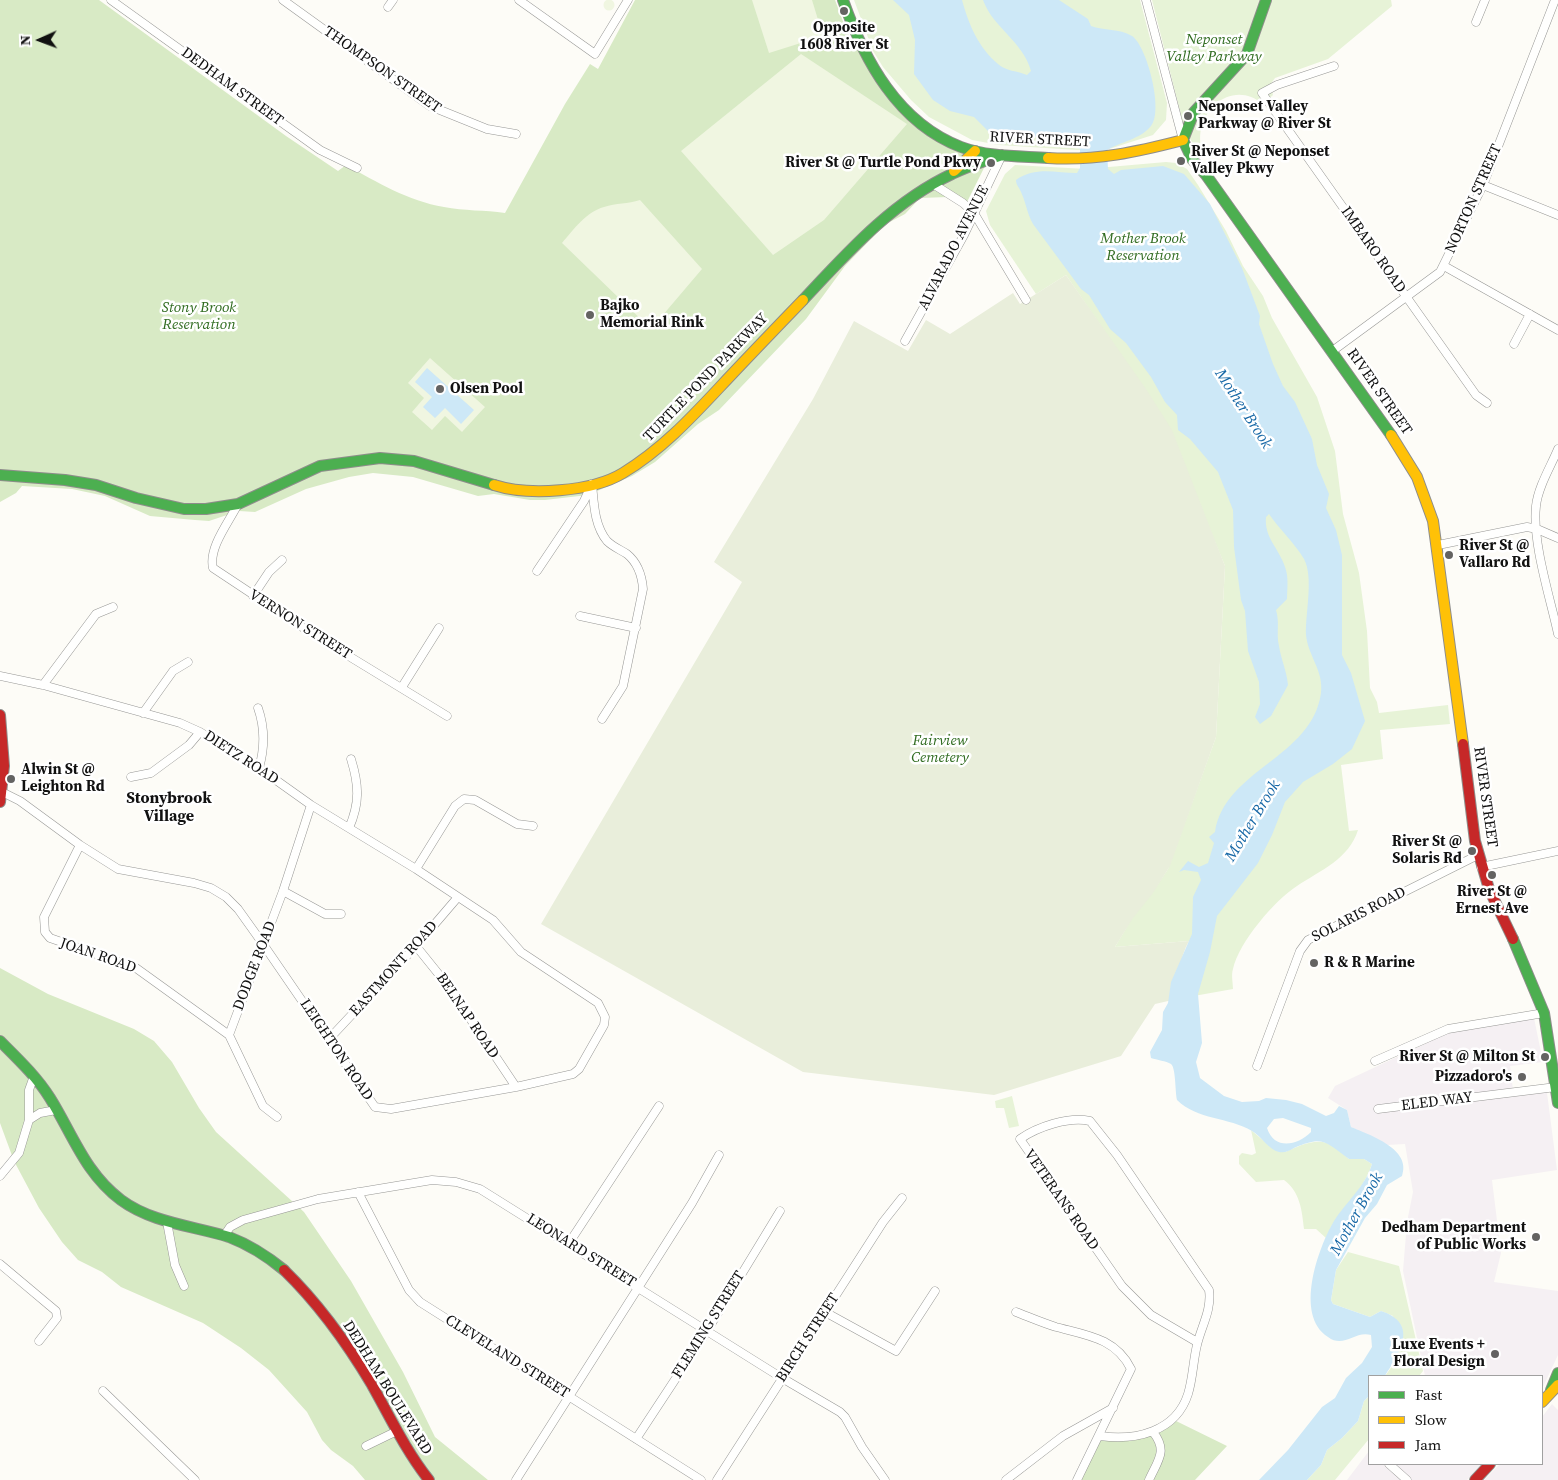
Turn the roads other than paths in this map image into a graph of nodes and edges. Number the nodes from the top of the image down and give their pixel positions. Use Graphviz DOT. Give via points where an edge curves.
graph roads {
  1 [pos="111,0"];
  2 [pos="283,0"];
  3 [pos="519,0"];
  4 [pos="628,0"];
  5 [pos="843,0"];
  6 [pos="1146,0"];
  7 [pos="1266,0"];
  8 [pos="1485,0"];
  9 [pos="1555,0"];
  10 [pos="1476,22"];
  11 [pos="1334,66"];
  12 [pos="516,134"];
  13 [pos="1183,140"];
  14 [pos="975,151"];
  15 [pos="1002,155"];
  16 [pos="357,168"];
  17 [pos="951,174"];
  18 [pos="933,184"];
  19 [pos="1483,185"];
  20 [pos="974,214"];
  21 [pos="1558,215"];
  22 [pos="1444,266"];
  23 [pos="1407,298"];
  24 [pos="1026,300"];
  25 [pos="1530,314"];
  26 [pos="1558,330"];
  27 [pos="905,341"];
  28 [pos="1514,344"];
  29 [pos="1331,352"];
  30 [pos="1487,403"];
  31 [pos="1558,448"];
  32 [pos="0,475"];
  33 [pos="19,478"];
  34 [pos="0,482"];
  35 [pos="592,484"];
  36 [pos="238,504"];
  37 [pos="1538,529"];
  38 [pos="1558,538"];
  39 [pos="1438,545"];
  40 [pos="282,560"];
  41 [pos="537,571"];
  42 [pos="253,596"];
  43 [pos="113,607"];
  44 [pos="580,616"];
  45 [pos="439,628"];
  46 [pos="636,628"];
  47 [pos="1558,634"];
  48 [pos="188,662"];
  49 [pos="0,676"];
  50 [pos="44,685"];
  51 [pos="402,687"];
  52 [pos="258,708"];
  53 [pos="143,713"];
  54 [pos="0,715"];
  55 [pos="448,716"];
  56 [pos="602,719"];
  57 [pos="200,732"];
  58 [pos="351,759"];
  59 [pos="258,768"];
  60 [pos="131,777"];
  61 [pos="1,797"];
  62 [pos="311,805"];
  63 [pos="533,826"];
  64 [pos="349,828"];
  65 [pos="80,845"];
  66 [pos="1558,851"];
  67 [pos="1478,855"];
  68 [pos="1482,867"];
  69 [pos="416,869"];
  70 [pos="283,891"];
  71 [pos="458,897"];
  72 [pos="341,914"];
  73 [pos="263,944"];
  74 [pos="416,946"];
  75 [pos="1544,1013"];
  76 [pos="229,1035"];
  77 [pos="329,1039"];
  78 [pos="0,1041"];
  79 [pos="1555,1047"];
  80 [pos="1375,1061"];
  81 [pos="1257,1066"];
  82 [pos="34,1076"];
  83 [pos="516,1087"];
  84 [pos="1556,1087"];
  85 [pos="1558,1103"];
  86 [pos="659,1106"];
  87 [pos="1378,1109"];
  88 [pos="56,1110"];
  89 [pos="277,1118"];
  90 [pos="29,1120"];
  91 [pos="719,1156"];
  92 [pos="0,1176"];
  93 [pos="358,1192"];
  94 [pos="902,1198"];
  95 [pos="780,1211"];
  96 [pos="167,1222"];
  97 [pos="224,1236"];
  98 [pos="568,1243"];
  99 [pos="0,1264"];
  100 [pos="184,1286"];
  101 [pos="638,1288"];
  102 [pos="935,1291"];
  103 [pos="825,1312"];
  104 [pos="1016,1312"];
  105 [pos="706,1331"];
  106 [pos="39,1341"];
  107 [pos="1197,1342"];
  108 [pos="1558,1373"];
  109 [pos="782,1378"];
  110 [pos="1554,1388"];
  111 [pos="104,1391"];
  112 [pos="569,1397"];
  113 [pos="1543,1401"];
  114 [pos="1113,1408"];
  115 [pos="397,1431"];
  116 [pos="1153,1432"];
  117 [pos="1100,1436"];
  118 [pos="636,1439"];
  119 [pos="366,1446"];
  120 [pos="1390,1465"];
  121 [pos="1489,1465"];
  122 [pos="196,1480"];
  123 [pos="429,1480"];
  124 [pos="516,1480"];
  125 [pos="701,1480"];
  126 [pos="717,1480"];
  127 [pos="885,1480"];
  128 [pos="1006,1480"];
  129 [pos="1077,1480"];
  130 [pos="1149,1480"];
  131 [pos="1407,1480"];
  132 [pos="1475,1480"];
  1 -- 16 [label="street, DEDHAM STREET" via="320,150"];
  2 -- 12 [label="street, THOMPSON STREET" via="430,106 486,129"];
  3 -- 4 [label="street" via="595,54"];
  5 -- 14 [label="main road, RIVER STREET" via="860,46 890,90 928,128"];
  6 -- 13 [label="street"];
  7 -- 13 [label="main road" via="1247,54 1194,112"];
  8 -- 10 [label="street"];
  9 -- 19 [label="street, NORTON STREET"];
  11 -- 23 [label="street, IMBARO ROAD" via="1262,93"];
  13 -- 15 [label="main road, RIVER STREET" via="1112,157 1076,159"];
  13 -- 29 [label="main road, RIVER STREET" via="1192,159"];
  14 -- 15 [label="main road, RIVER STREET"];
  14 -- 17 [label="main road, TURTLE POND PARKWAY"];
  15 -- 17 [label="main road, TURTLE POND PARKWAY"];
  15 -- 20 [label="street, ALVARADO AVENUE"];
  17 -- 18 [label="main road, TURTLE POND PARKWAY"];
  18 -- 20 [label="street"];
  18 -- 35 [label="main road, TURTLE POND PARKWAY" via="895,208 862,238 661,448 622,474"];
  19 -- 21 [label="street"];
  19 -- 22 [label="street, NORTON STREET"];
  20 -- 24 [label="street"];
  20 -- 27 [label="street, ALVARADO AVENUE"];
  22 -- 23 [label="street, NORTON STREET" via="1435,278"];
  22 -- 25 [label="street"];
  23 -- 29 [label="street, NORTON STREET"];
  23 -- 30 [label="street, IMBARO ROAD" via="1476,395"];
  25 -- 26 [label="street"];
  25 -- 28 [label="street"];
  29 -- 39 [label="main road, RIVER STREET" via="1417,475 1432,512"];
  31 -- 37 [label="street" via="1536,504"];
  32 -- 33 [label="main road, TURTLE POND PARKWAY"];
  33 -- 34 [label="main road"];
  33 -- 36 [label="main road, TURTLE POND PARKWAY" via="96,485 184,509"];
  35 -- 36 [label="main road, TURTLE POND PARKWAY" via="552,492 507,489 414,461 380,458 320,466"];
  35 -- 41 [label="street"];
  35 -- 46 [label="street" via="596,520 602,532 608,542 633,561 642,577 643,590"];
  36 -- 42 [label="street, VERNON STREET" via="211,560 213,568"];
  37 -- 38 [label="street"];
  37 -- 39 [label="street" via="1521,528"];
  37 -- 47 [label="street"];
  39 -- 67 [label="main road, RIVER STREET"];
  40 -- 42 [label="street" via="269,572"];
  42 -- 51 [label="street, VERNON STREET"];
  43 -- 50 [label="street" via="96,614"];
  44 -- 46 [label="street"];
  45 -- 51 [label="street"];
  46 -- 56 [label="street" via="623,686"];
  48 -- 53 [label="street" via="172,671"];
  49 -- 50 [label="street, DIETZ ROAD"];
  50 -- 53 [label="street, DIETZ ROAD"];
  51 -- 55 [label="street, VERNON STREET"];
  52 -- 59 [label="street" via="264,725 263,754"];
  53 -- 57 [label="street, DIETZ ROAD"];
  54 -- 61 [label="main road" via="4,766"];
  57 -- 59 [label="street, DIETZ ROAD"];
  57 -- 60 [label="street" via="190,745 151,773"];
  58 -- 64 [label="street" via="357,778 357,809"];
  59 -- 62 [label="street, DIETZ ROAD"];
  61 -- 65 [label="street, LEIGHTON ROAD" via="20,801"];
  62 -- 64 [label="street, DIETZ ROAD"];
  62 -- 70 [label="street, DODGE ROAD"];
  63 -- 69 [label="street" via="517,824 475,800 464,799 455,806"];
  64 -- 69 [label="street, DIETZ ROAD"];
  65 -- 73 [label="street, LEIGHTON ROAD" via="118,869 211,888 238,909"];
  65 -- 76 [label="street, JOAN ROAD" via="44,917 43,925 50,938 136,968"];
  66 -- 68 [label="street"];
  67 -- 68 [label="main road, RIVER STREET"];
  67 -- 81 [label="street, SOLARIS ROAD" via="1308,940 1300,951"];
  68 -- 75 [label="main road, RIVER STREET"];
  69 -- 71 [label="street, DIETZ ROAD"];
  70 -- 72 [label="street" via="325,914"];
  70 -- 73 [label="street, DODGE ROAD"];
  71 -- 74 [label="street, EASTMONT ROAD"];
  71 -- 83 [label="street, LEIGHTON ROAD" via="493,920 521,952 598,1003 605,1016 604,1025 573,1074"];
  73 -- 76 [label="street, DODGE ROAD"];
  73 -- 77 [label="street, LEIGHTON ROAD"];
  74 -- 77 [label="street, EASTMONT ROAD"];
  74 -- 83 [label="street, BELNAP ROAD" via="449,987"];
  75 -- 79 [label="main road, RIVER STREET"];
  75 -- 80 [label="street" via="1448,1030"];
  76 -- 89 [label="street" via="263,1106"];
  77 -- 83 [label="street, LEIGHTON ROAD" via="370,1102 382,1109"];
  78 -- 82 [label="main road"];
  79 -- 84 [label="main road, RIVER STREET"];
  82 -- 88 [label="main road"];
  82 -- 90 [label="street" via="29,1090"];
  84 -- 85 [label="main road, RIVER STREET"];
  84 -- 87 [label="street, ELED WAY"];
  86 -- 98 [label="street"];
  88 -- 90 [label="street" via="40,1113"];
  88 -- 96 [label="main road, DEDHAM BOULEVARD" via="87,1166 116,1197"];
  90 -- 92 [label="street" via="19,1153"];
  91 -- 101 [label="street"];
  93 -- 97 [label="street, LEONARD STREET" via="257,1216 234,1224"];
  93 -- 98 [label="street, LEONARD STREET" via="425,1181 462,1183 491,1194"];
  93 -- 112 [label="street, CLEVELAND STREET" via="414,1297"];
  94 -- 103 [label="street, BIRCH STREET"];
  95 -- 105 [label="street, FLEMING STREET"];
  96 -- 97 [label="main road, DEDHAM BOULEVARD"];
  96 -- 100 [label="street" via="175,1265"];
  97 -- 115 [label="main road, DEDHAM BOULEVARD" via="258,1250 297,1284 348,1347"];
  98 -- 101 [label="street, LEONARD STREET"];
  99 -- 106 [label="street" via="56,1311 57,1318"];
  101 -- 105 [label="street, LEONARD STREET"];
  101 -- 112 [label="street"];
  102 -- 103 [label="street" via="896,1351"];
  103 -- 109 [label="street, BIRCH STREET"];
  104 -- 114 [label="street" via="1104,1340 1119,1351 1131,1369"];
  105 -- 109 [label="street, LEONARD STREET"];
  105 -- 118 [label="street, FLEMING STREET"];
  107 -- 107 [label="street, VETERANS ROAD" via="1209,1306 1210,1290 1096,1126 1090,1121 1076,1120 1041,1127 1020,1139 1122,1286 1151,1315"];
  107 -- 116 [label="street, VETERANS ROAD" via="1184,1405 1172,1420"];
  108 -- 110 [label="main road"];
  109 -- 126 [label="street, BIRCH STREET"];
  109 -- 127 [label="street, LEONARD STREET" via="846,1417"];
  110 -- 113 [label="main road"];
  111 -- 122 [label="street"];
  112 -- 118 [label="street, CLEVELAND STREET"];
  112 -- 124 [label="street"];
  114 -- 117 [label="street"];
  114 -- 128 [label="street" via="1063,1436"];
  115 -- 119 [label="street"];
  115 -- 123 [label="main road, DEDHAM BOULEVARD" via="414,1462"];
  116 -- 117 [label="street, VETERANS ROAD" via="1129,1438"];
  116 -- 130 [label="street" via="1160,1440 1162,1450"];
  117 -- 129 [label="street"];
  118 -- 125 [label="street, CLEVELAND STREET"];
  120 -- 131 [label="street"];
  121 -- 132 [label="main road"];
}
